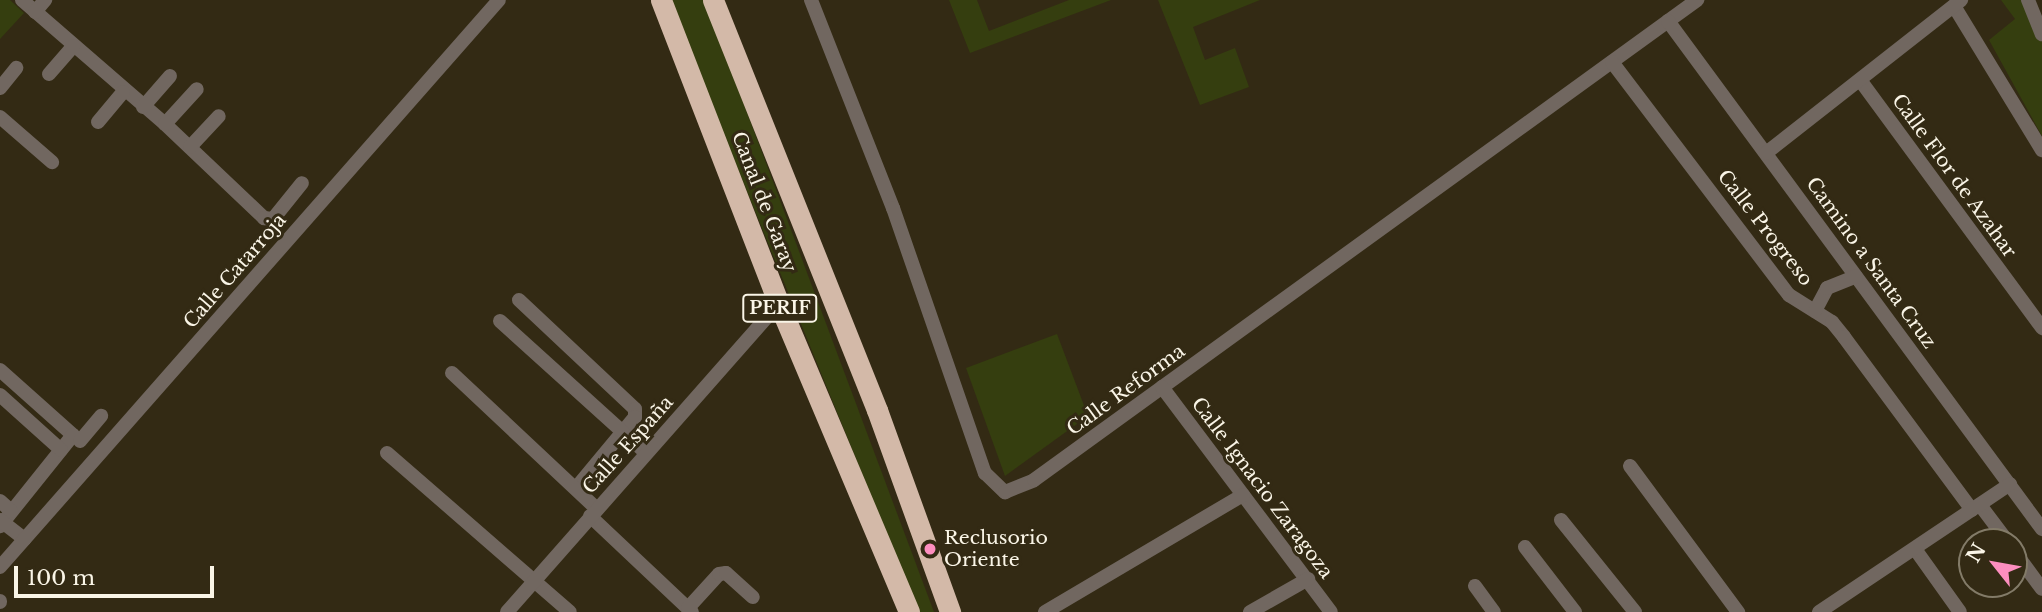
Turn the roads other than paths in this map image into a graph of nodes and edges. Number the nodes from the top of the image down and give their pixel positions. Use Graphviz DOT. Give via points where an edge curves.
graph roads {
  1 [pos="22,0"];
  2 [pos="45,0"];
  3 [pos="499,0"];
  4 [pos="661,0"];
  5 [pos="713,0"];
  6 [pos="811,0"];
  7 [pos="1697,0"];
  8 [pos="2028,0"];
  9 [pos="1958,3"];
  10 [pos="35,12"];
  11 [pos="1668,21"];
  12 [pos="2042,34"];
  13 [pos="73,46"];
  14 [pos="1612,62"];
  15 [pos="16,68"];
  16 [pos="49,74"];
  17 [pos="170,76"];
  18 [pos="1860,80"];
  19 [pos="0,88"];
  20 [pos="197,89"];
  21 [pos="123,92"];
  22 [pos="144,107"];
  23 [pos="219,116"];
  24 [pos="0,117"];
  25 [pos="98,122"];
  26 [pos="165,124"];
  27 [pos="190,147"];
  28 [pos="2042,149"];
  29 [pos="1766,153"];
  30 [pos="52,162"];
  31 [pos="302,183"];
  32 [pos="1856,276"];
  33 [pos="519,300"];
  34 [pos="779,304"];
  35 [pos="1815,310"];
  36 [pos="500,321"];
  37 [pos="2042,328"];
  38 [pos="0,370"];
  39 [pos="452,373"];
  40 [pos="1162,387"];
  41 [pos="0,394"];
  42 [pos="101,416"];
  43 [pos="622,433"];
  44 [pos="77,438"];
  45 [pos="61,450"];
  46 [pos="387,453"];
  47 [pos="646,453"];
  48 [pos="97,457"];
  49 [pos="1630,466"];
  50 [pos="2010,484"];
  51 [pos="576,488"];
  52 [pos="1243,495"];
  53 [pos="1976,507"];
  54 [pos="2037,510"];
  55 [pos="594,512"];
  56 [pos="3,516"];
  57 [pos="1561,520"];
  58 [pos="1995,528"];
  59 [pos="2042,528"];
  60 [pos="24,540"];
  61 [pos="1525,547"];
  62 [pos="1914,549"];
  63 [pos="0,567"];
  64 [pos="2028,570"];
  65 [pos="1308,579"];
  66 [pos="534,581"];
  67 [pos="1475,586"];
  68 [pos="2042,589"];
  69 [pos="753,597"];
  70 [pos="1838,607"];
  71 [pos="690,610"];
  72 [pos="507,612"];
  73 [pos="570,612"];
  74 [pos="909,612"];
  75 [pos="950,612"];
  76 [pos="1045,612"];
  77 [pos="1250,612"];
  78 [pos="1331,612"];
  79 [pos="1494,612"];
  80 [pos="1575,612"];
  81 [pos="1635,612"];
  82 [pos="1738,612"];
  83 [pos="1819,612"];
  84 [pos="1960,612"];
  1 -- 10 [label="street"];
  2 -- 10 [label="street"];
  3 -- 48 [label="street, Calle Catarroja"];
  4 -- 34 [label="highway, Canal de Garay / PERIF"];
  5 -- 75 [label="highway, Canal de Garay / PERIF" via="877,410"];
  6 -- 40 [label="street, Calle Reforma" via="893,208 985,472 994,485 1005,492 1034,480"];
  7 -- 11 [label="street, Calle Reforma"];
  8 -- 12 [label="street"];
  9 -- 18 [label="street"];
  9 -- 28 [label="street"];
  10 -- 13 [label="street"];
  11 -- 14 [label="street, Calle Reforma"];
  11 -- 29 [label="street, Camino a Santa Cruz"];
  13 -- 16 [label="street"];
  13 -- 21 [label="street"];
  14 -- 35 [label="street, Calle Progreso" via="1789,295"];
  14 -- 40 [label="street, Calle Reforma"];
  15 -- 19 [label="street"];
  17 -- 22 [label="street"];
  18 -- 29 [label="street"];
  18 -- 37 [label="street, Calle Flor de Azahar"];
  20 -- 26 [label="street"];
  21 -- 22 [label="street"];
  21 -- 25 [label="street"];
  22 -- 26 [label="street"];
  23 -- 27 [label="street"];
  24 -- 30 [label="street"];
  26 -- 27 [label="street"];
  27 -- 31 [label="street" via="269,220"];
  29 -- 32 [label="street, Camino a Santa Cruz"];
  32 -- 35 [label="street" via="1827,288"];
  32 -- 50 [label="street, Camino a Santa Cruz"];
  33 -- 43 [label="street" via="635,409"];
  34 -- 47 [label="street, Calle España"];
  34 -- 74 [label="highway, Canal de Garay / PERIF"];
  35 -- 53 [label="street, Calle Progreso" via="1844,337"];
  36 -- 43 [label="street"];
  38 -- 44 [label="street"];
  39 -- 51 [label="street"];
  40 -- 52 [label="street, Calle Ignacio Zaragoza"];
  41 -- 45 [label="street"];
  42 -- 44 [label="street"];
  43 -- 47 [label="street"];
  43 -- 51 [label="street"];
  44 -- 45 [label="street"];
  44 -- 48 [label="street"];
  45 -- 56 [label="street"];
  46 -- 66 [label="street"];
  47 -- 55 [label="street, Calle España"];
  48 -- 60 [label="street, Calle Catarroja"];
  49 -- 82 [label="street"];
  50 -- 53 [label="street"];
  50 -- 54 [label="street, Camino a Santa Cruz"];
  51 -- 55 [label="street"];
  52 -- 65 [label="street, Calle Ignacio Zaragoza"];
  52 -- 76 [label="street"];
  53 -- 58 [label="street, Calle Progreso"];
  53 -- 62 [label="street"];
  54 -- 59 [label="street, Camino a Santa Cruz"];
  55 -- 66 [label="street, Calle España"];
  55 -- 71 [label="street"];
  56 -- 60 [label="street"];
  57 -- 81 [label="street"];
  60 -- 63 [label="street, Calle Catarroja"];
  61 -- 80 [label="street"];
  62 -- 70 [label="street"];
  62 -- 84 [label="street"];
  64 -- 68 [label="street"];
  65 -- 77 [label="street"];
  65 -- 78 [label="street, Calle Ignacio Zaragoza"];
  66 -- 72 [label="street, Calle España"];
  66 -- 73 [label="street"];
  67 -- 79 [label="street"];
  69 -- 71 [label="street" via="726,573 719,574"];
  70 -- 83 [label="street"];
}
